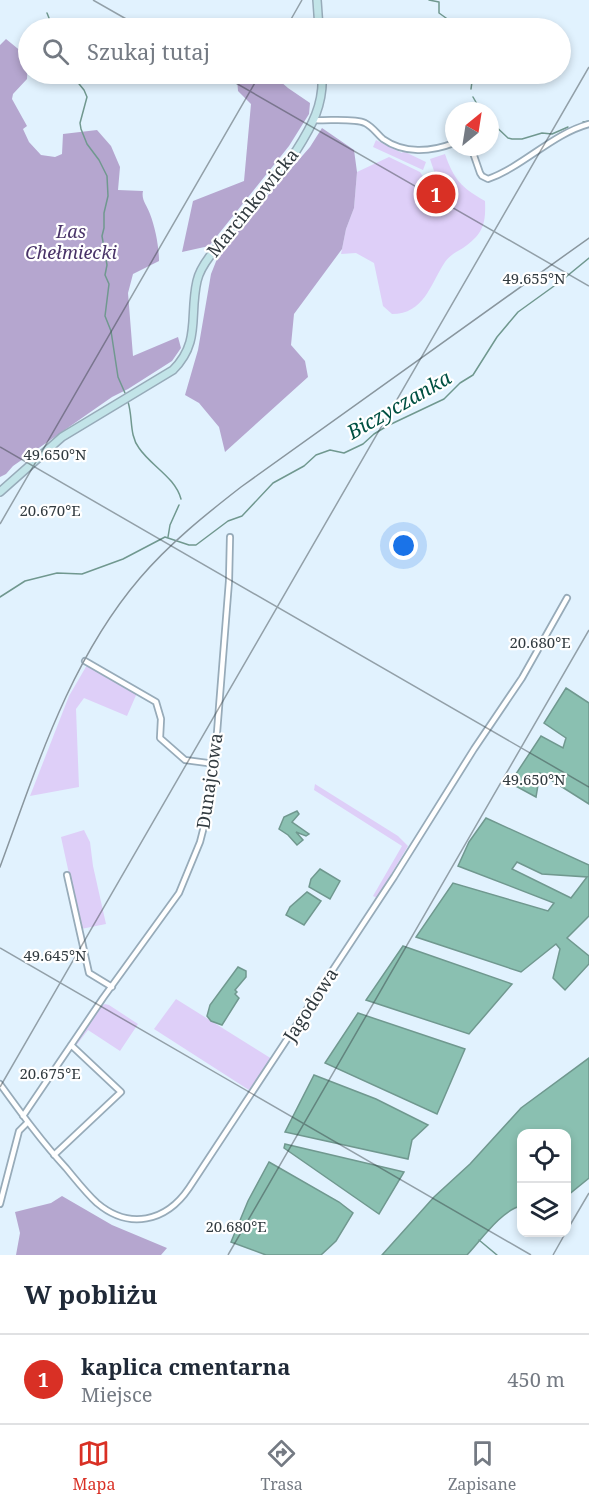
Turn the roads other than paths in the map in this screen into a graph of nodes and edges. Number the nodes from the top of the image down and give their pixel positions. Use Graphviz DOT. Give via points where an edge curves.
graph roads {
  1 [pos="317,0"];
  2 [pos="318,18"];
  3 [pos="322,84"];
  4 [pos="315,120"];
  5 [pos="589,124"];
  6 [pos="445,146"];
  7 [pos="474,156"];
  8 [pos="0,492"];
  9 [pos="230,537"];
  10 [pos="567,598"];
  11 [pos="85,661"];
  12 [pos="215,764"];
  13 [pos="67,875"];
  14 [pos="112,987"];
  15 [pos="72,1045"];
  16 [pos="0,1084"];
  17 [pos="23,1116"];
  18 [pos="28,1122"];
  19 [pos="54,1155"];
  20 [pos="0,1204"];
  1 -- 2 [label="street"];
  3 -- 4 [label="street, Marcinkowicka"];
  4 -- 6 [label="street" via="364,123 385,140 406,148 429,150"];
  4 -- 8 [label="street, Marcinkowicka" via="296,151 201,270 192,339 182,361 62,437"];
  5 -- 7 [label="street" via="572,129 488,179 480,173"];
  9 -- 12 [label="street, Dunajcowa"];
  10 -- 19 [label="street, Jagodowa" via="522,678 394,878 174,1207 138,1220 119,1215 90,1197"];
  11 -- 12 [label="street" via="156,702 161,719 160,738 185,760"];
  12 -- 14 [label="street, Dunajcowa" via="200,842 179,893"];
  13 -- 14 [label="street" via="89,973"];
  14 -- 15 [label="street, Dunajcowa"];
  15 -- 17 [label="street, Dunajcowa"];
  15 -- 19 [label="street" via="121,1092"];
  16 -- 17 [label="street, Jagodowa"];
  17 -- 18 [label="street, Jagodowa"];
  18 -- 19 [label="street, Jagodowa"];
  18 -- 20 [label="street" via="19,1131"];
}
